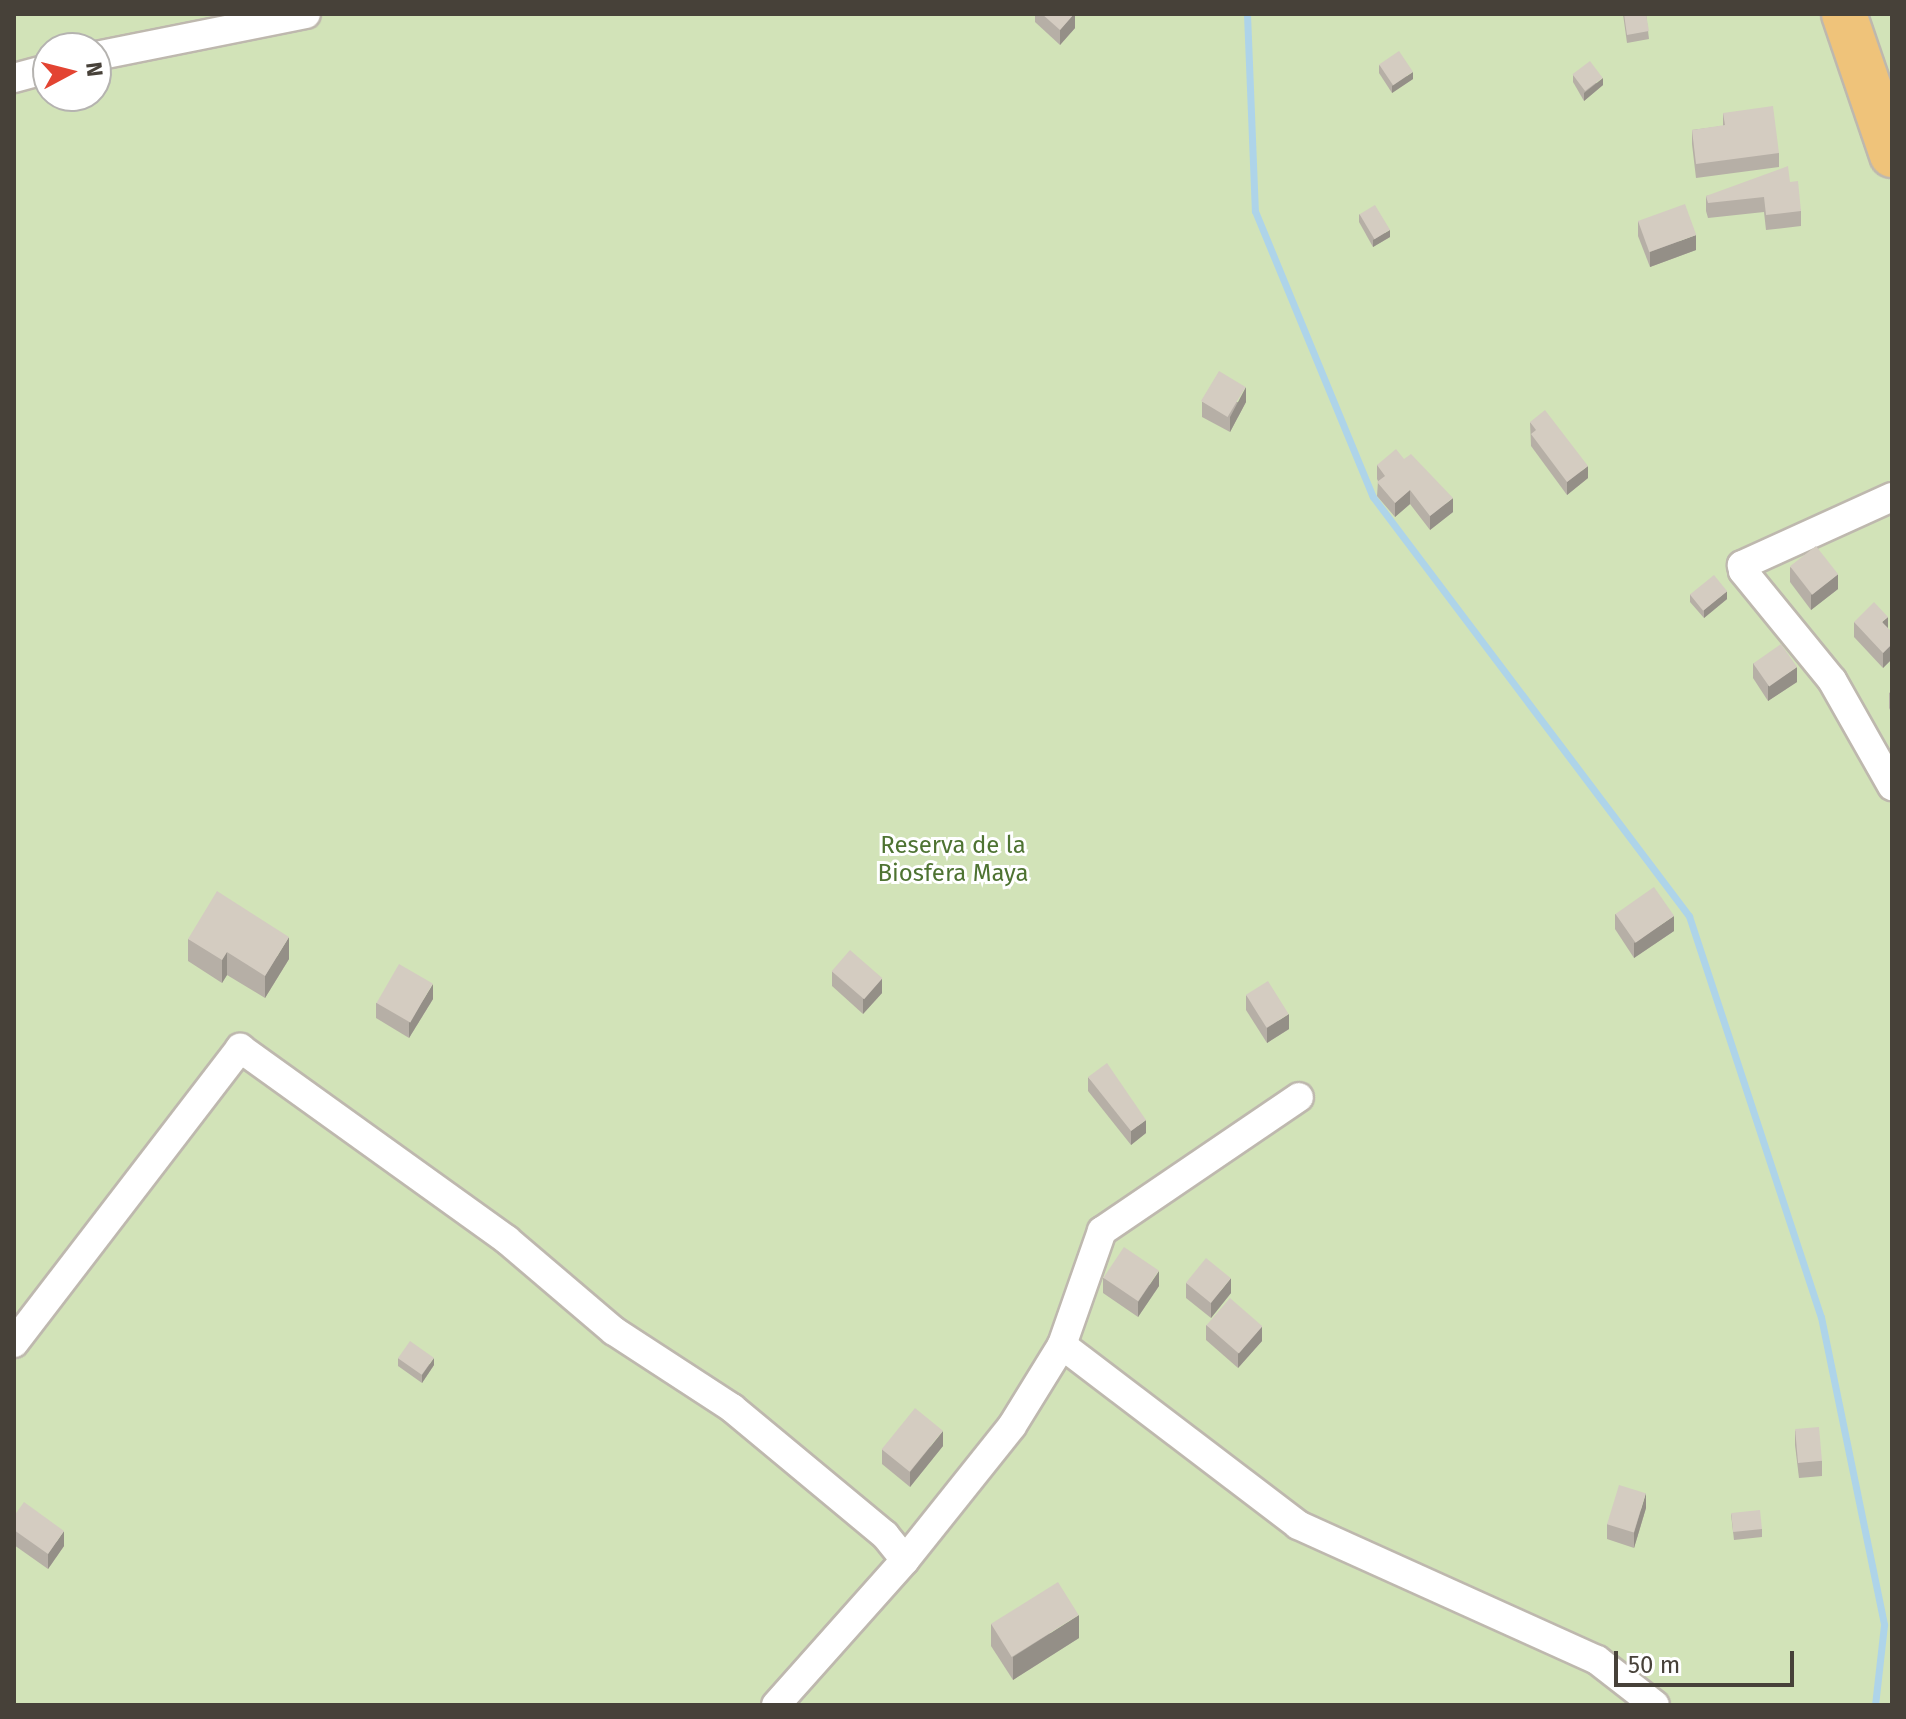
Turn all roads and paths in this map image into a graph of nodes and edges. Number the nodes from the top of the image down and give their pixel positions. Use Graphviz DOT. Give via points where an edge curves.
graph roads {
  1 [pos="306,14"];
  2 [pos="1844,14"];
  3 [pos="112,53"];
  4 [pos="1892,155"];
  5 [pos="1892,497"];
  6 [pos="1892,786"];
  7 [pos="1299,1097"];
  8 [pos="14,1343"];
  9 [pos="1062,1345"];
  10 [pos="905,1560"];
  11 [pos="776,1705"];
  12 [pos="1655,1705"];
  1 -- 3 [label="street"];
  2 -- 4 [label="highway"];
  5 -- 6 [label="street" via="1742,565 1832,680"];
  7 -- 9 [label="street" via="1102,1231"];
  8 -- 10 [label="street" via="240,1048 507,1240 614,1331 732,1408 885,1535"];
  9 -- 10 [label="street" via="1012,1426"];
  9 -- 12 [label="street" via="1298,1525 1597,1660"];
  10 -- 11 [label="street"];
}
